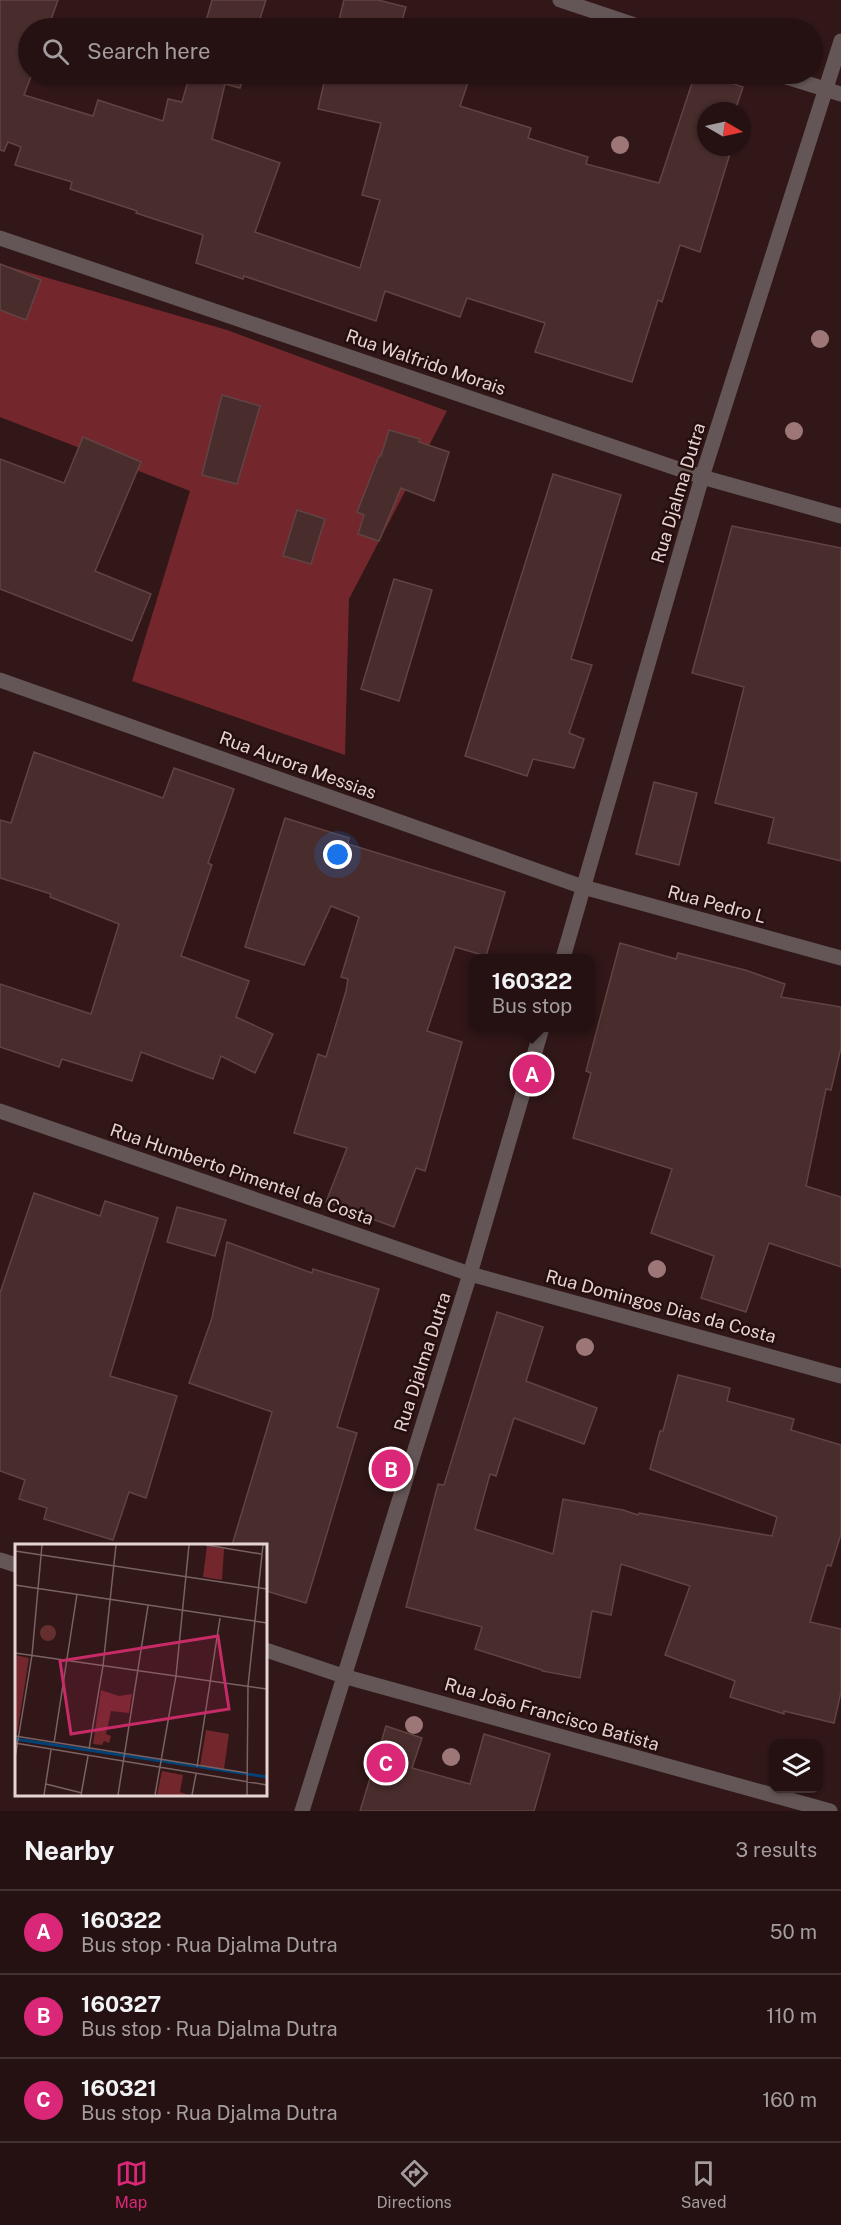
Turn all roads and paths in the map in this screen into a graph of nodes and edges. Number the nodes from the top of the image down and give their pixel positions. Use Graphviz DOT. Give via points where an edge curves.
graph roads {
  1 [pos="560,0"];
  2 [pos="614,18"];
  3 [pos="841,41"];
  4 [pos="807,84"];
  5 [pos="825,90"];
  6 [pos="841,94"];
  7 [pos="0,238"];
  8 [pos="702,477"];
  9 [pos="841,516"];
  10 [pos="0,680"];
  11 [pos="583,887"];
  12 [pos="563,954"];
  13 [pos="841,958"];
  14 [pos="541,1032"];
  15 [pos="0,1111"];
  16 [pos="470,1274"];
  17 [pos="841,1376"];
  18 [pos="0,1560"];
  19 [pos="15,1565"];
  20 [pos="267,1650"];
  21 [pos="343,1676"];
  22 [pos="302,1811"];
  23 [pos="830,1811"];
  1 -- 2 [label="street"];
  3 -- 5 [label="street, Rua Djalma Dutra"];
  4 -- 5 [label="street"];
  5 -- 6 [label="street"];
  5 -- 8 [label="street, Rua Djalma Dutra"];
  7 -- 8 [label="street, Rua Walfrido Morais"];
  8 -- 9 [label="street, Rua Walfrido Morais"];
  8 -- 11 [label="street, Rua Djalma Dutra"];
  10 -- 11 [label="street, Rua Aurora Messias"];
  11 -- 12 [label="street, Rua Djalma Dutra"];
  11 -- 13 [label="street, Rua Pedro L"];
  14 -- 16 [label="street, Rua Djalma Dutra"];
  15 -- 16 [label="street, Rua Humberto Pimentel da Costa"];
  16 -- 17 [label="street, Rua Domingos Dias da Costa"];
  16 -- 21 [label="street, Rua Djalma Dutra"];
  18 -- 19 [label="street"];
  20 -- 21 [label="street, Rua João Francisco Batista"];
  21 -- 22 [label="street, Rua Djalma Dutra"];
  21 -- 23 [label="street, Rua João Francisco Batista"];
}
